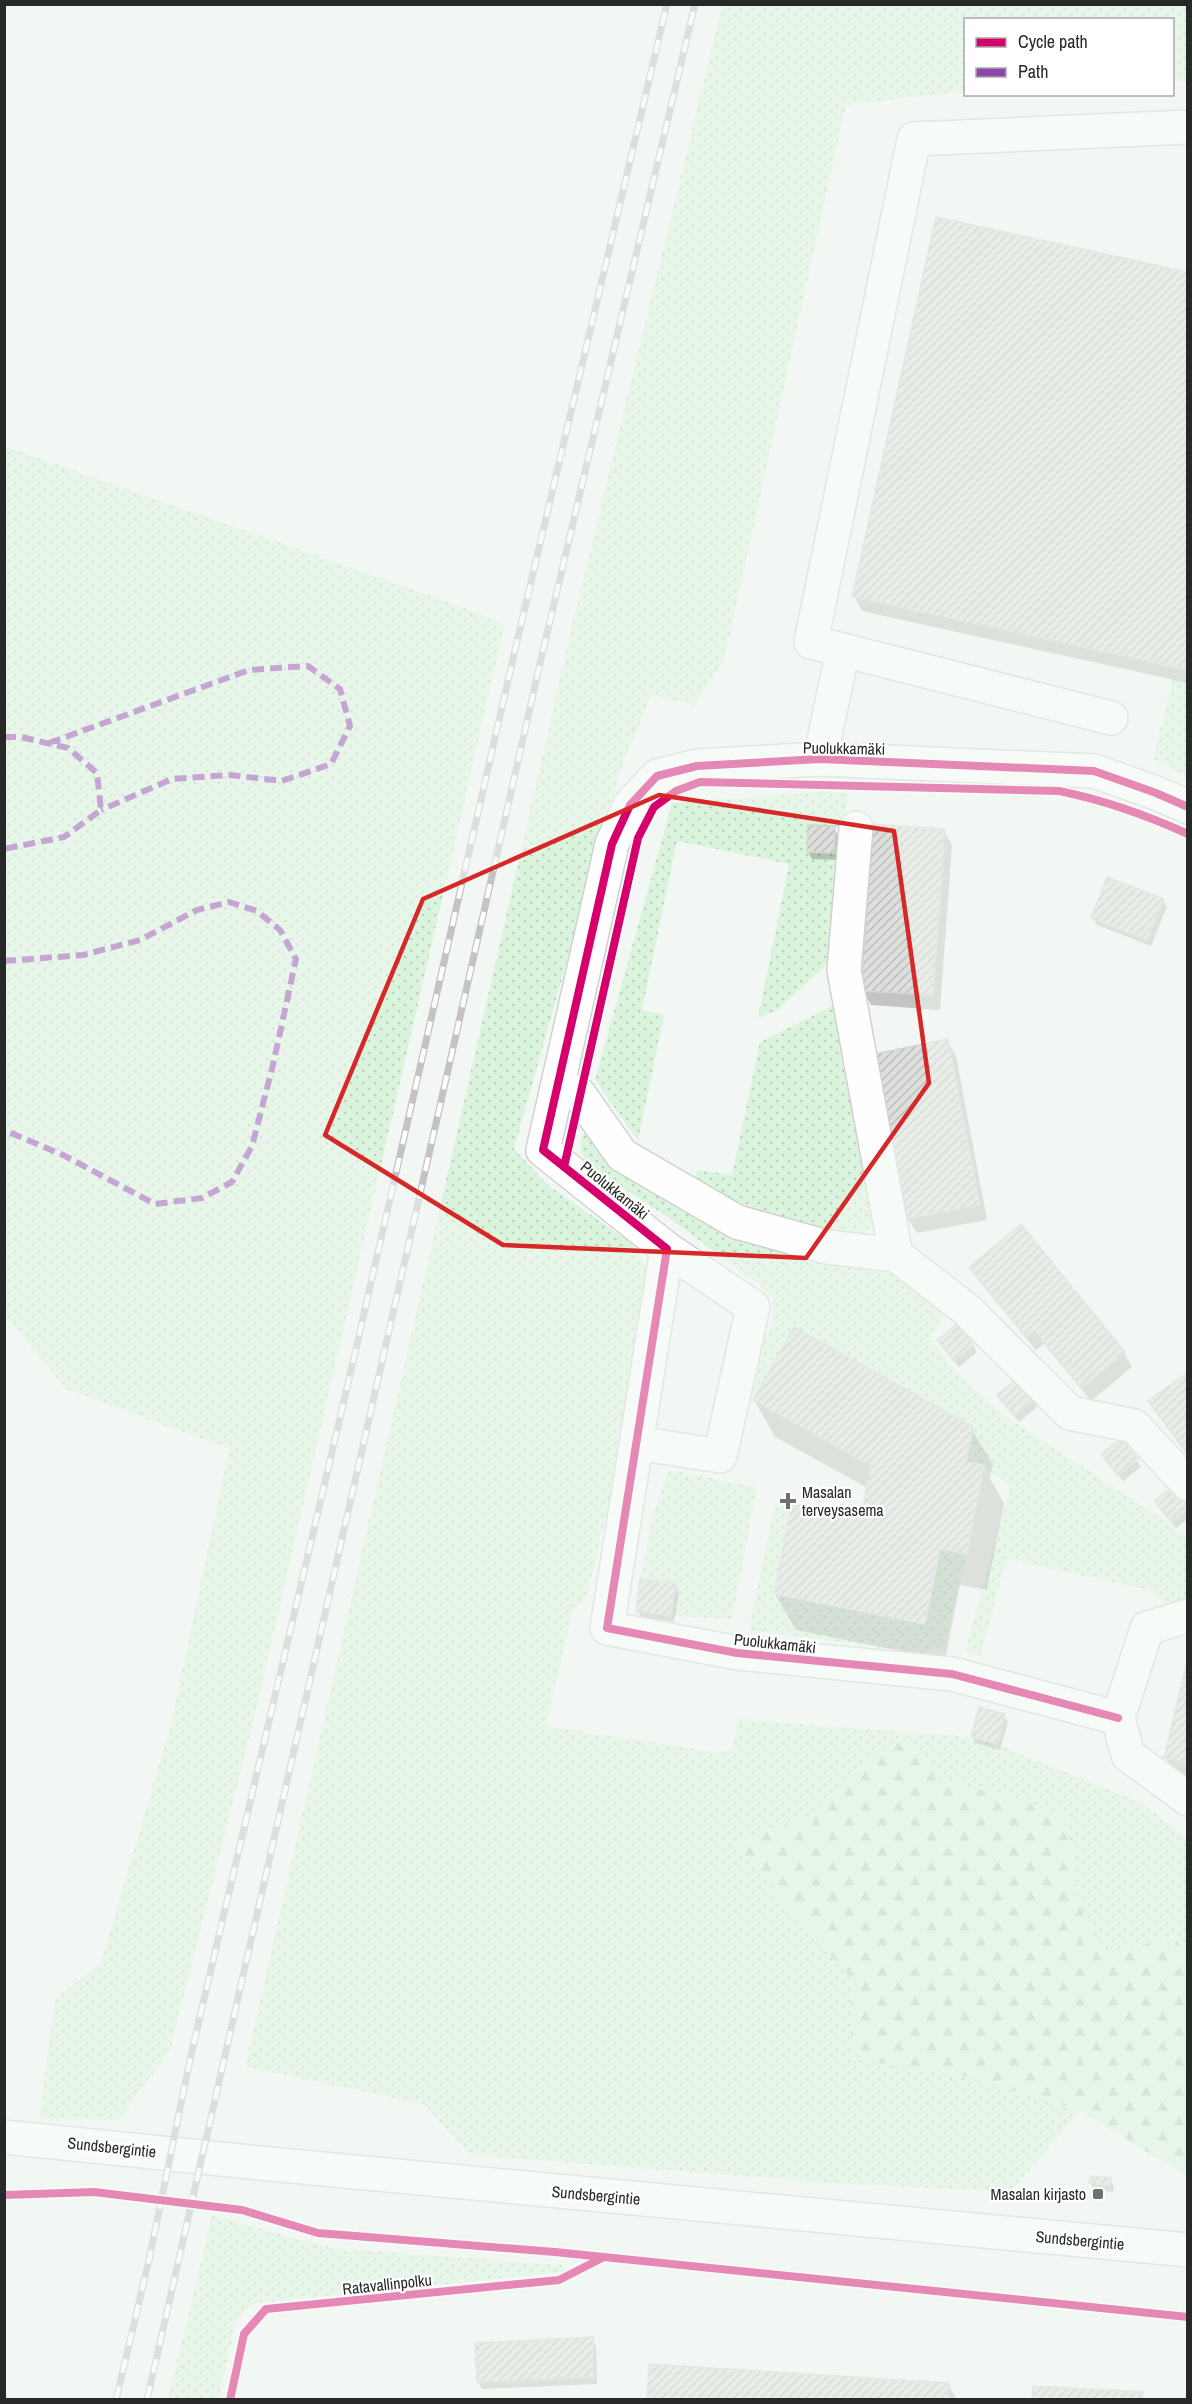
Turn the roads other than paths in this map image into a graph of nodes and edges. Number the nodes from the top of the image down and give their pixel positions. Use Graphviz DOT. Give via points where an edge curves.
graph roads {
  1 [pos="1188,127"];
  2 [pos="843,650"];
  3 [pos="1111,718"];
  4 [pos="820,759"];
  5 [pos="1188,807"];
  6 [pos="856,828"];
  7 [pos="558,1085"];
  8 [pos="667,1249"];
  9 [pos="896,1255"];
  10 [pos="637,1443"];
  11 [pos="1188,1484"];
  12 [pos="1188,1616"];
  13 [pos="1118,1718"];
  14 [pos="1188,1799"];
  15 [pos="4,2137"];
  16 [pos="1188,2250"];
  1 -- 2 [label="street" via="914,139 811,642"];
  2 -- 3 [label="street"];
  2 -- 4 [label="street"];
  4 -- 5 [label="street, Puolukkamäki" via="1094,771"];
  4 -- 7 [label="street, Puolukkamäki" via="697,766 657,776 630,805 612,844"];
  6 -- 9 [label="street" via="844,970"];
  7 -- 8 [label="street, Puolukkamäki" via="543,1149"];
  7 -- 9 [label="street" via="579,1094 622,1155 737,1222 827,1247"];
  8 -- 10 [label="street, Puolukkamäki"];
  8 -- 10 [label="street" via="753,1307 720,1456"];
  9 -- 11 [label="street" via="966,1309 1070,1413 1134,1426"];
  10 -- 13 [label="street, Puolukkamäki" via="607,1628 737,1653 952,1674"];
  12 -- 13 [label="street" via="1147,1628"];
  13 -- 14 [label="street" via="1128,1755"];
  15 -- 16 [label="street, Sundsbergintie"];
}
